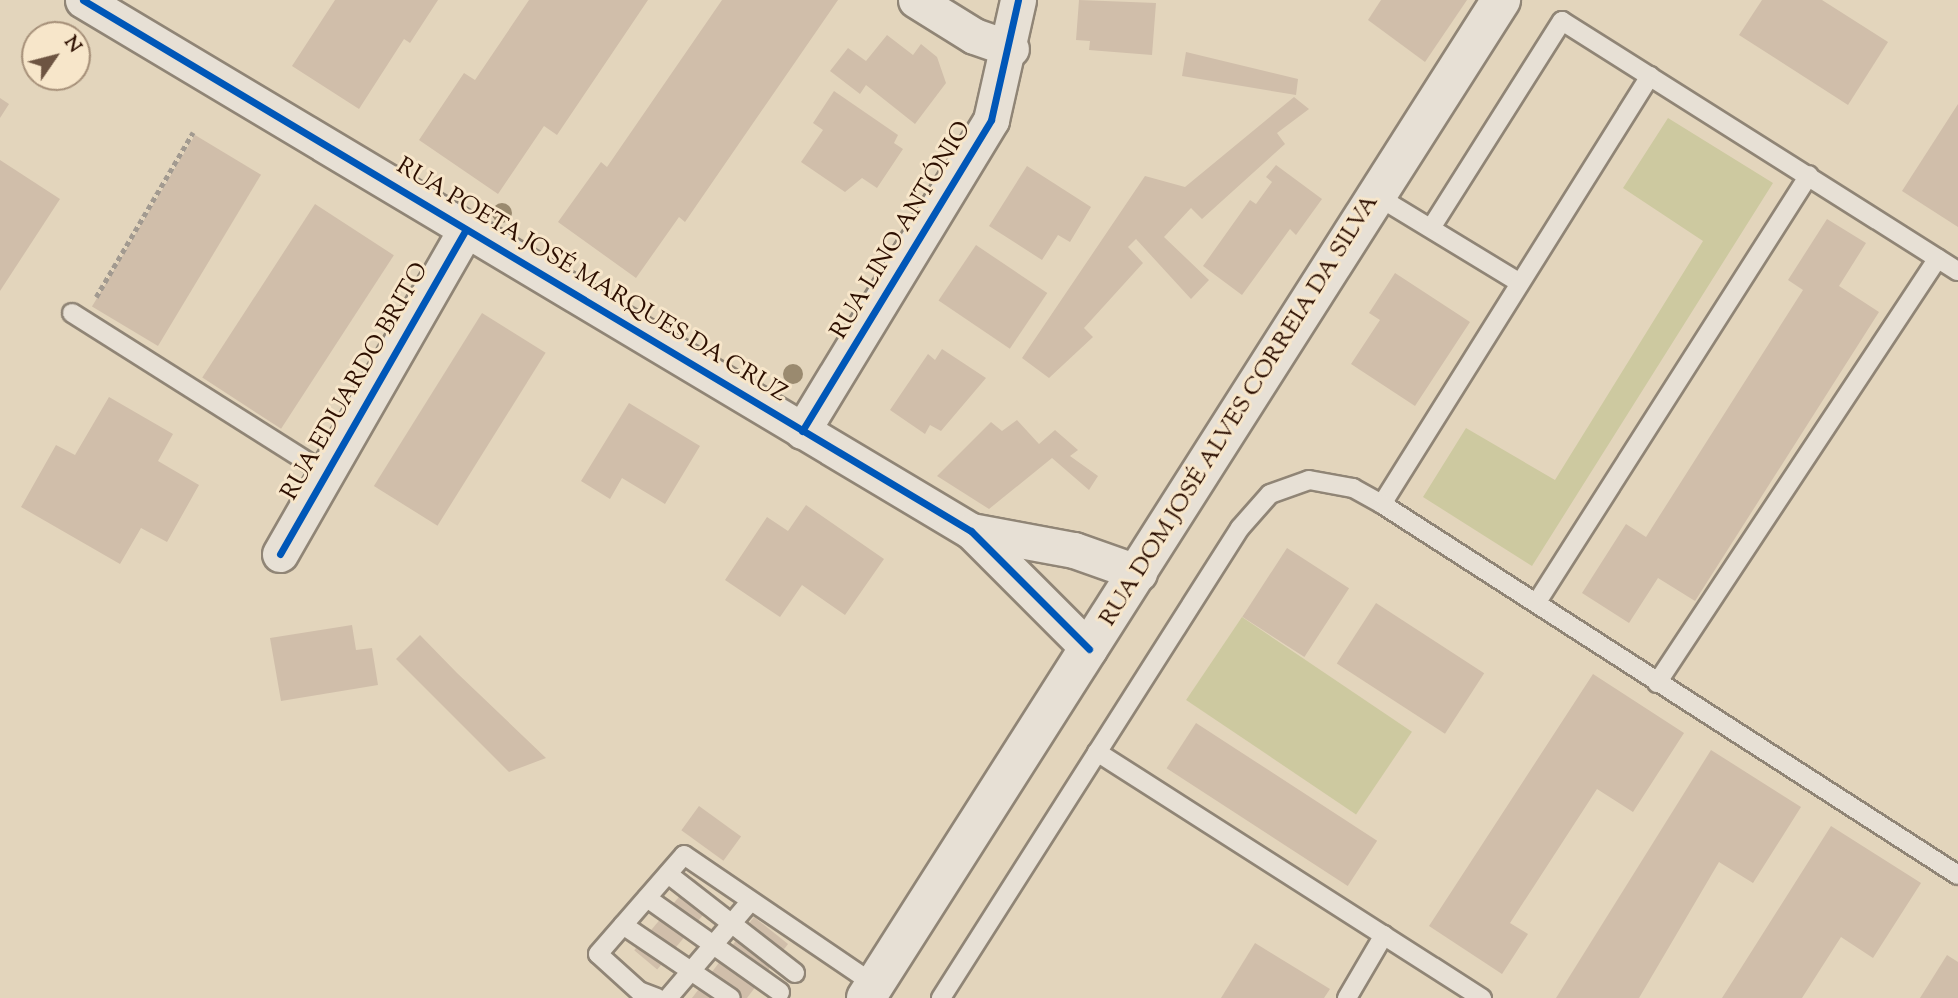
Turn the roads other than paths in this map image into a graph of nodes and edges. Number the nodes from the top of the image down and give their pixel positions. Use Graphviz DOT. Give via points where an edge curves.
graph roads {
  1 [pos="83,0"];
  2 [pos="916,0"];
  3 [pos="1018,0"];
  4 [pos="1501,0"];
  5 [pos="1012,48"];
  6 [pos="1650,75"];
  7 [pos="1808,175"];
  8 [pos="1377,196"];
  9 [pos="1431,228"];
  10 [pos="466,229"];
  11 [pos="1938,258"];
  12 [pos="1958,271"];
  13 [pos="1520,283"];
  14 [pos="72,313"];
  15 [pos="802,431"];
  16 [pos="327,474"];
  17 [pos="1382,504"];
  18 [pos="971,531"];
  19 [pos="280,554"];
  20 [pos="1139,573"];
  21 [pos="1537,602"];
  22 [pos="1089,649"];
  23 [pos="1657,684"];
  24 [pos="1097,751"];
  25 [pos="668,874"];
  26 [pos="1958,875"];
  27 [pos="647,898"];
  28 [pos="750,902"];
  29 [pos="732,924"];
  30 [pos="623,925"];
  31 [pos="1384,936"];
  32 [pos="714,945"];
  33 [pos="814,949"];
  34 [pos="691,971"];
  35 [pos="795,973"];
  36 [pos="871,992"];
  37 [pos="778,995"];
  38 [pos="657,998"];
  39 [pos="668,998"];
  40 [pos="731,998"];
  41 [pos="941,998"];
  42 [pos="1347,998"];
  43 [pos="1482,998"];
  1 -- 10 [label="street, RUA POETA JOSÉ MARQUES DA CRUZ"];
  2 -- 5 [label="street" via="974,36"];
  3 -- 5 [label="street, RUA LINO ANTÓNIO"];
  4 -- 8 [label="main road, RUA DOM JOSÉ ALVES CORREIA DA SILVA"];
  5 -- 15 [label="street, RUA LINO ANTÓNIO" via="991,120 968,164"];
  6 -- 7 [label="lane"];
  6 -- 9 [label="lane" via="1562,21"];
  6 -- 13 [label="lane"];
  7 -- 11 [label="lane"];
  7 -- 21 [label="lane"];
  8 -- 9 [label="lane"];
  8 -- 20 [label="main road, RUA DOM JOSÉ ALVES CORREIA DA SILVA"];
  9 -- 13 [label="lane"];
  10 -- 15 [label="street, RUA POETA JOSÉ MARQUES DA CRUZ"];
  10 -- 16 [label="street, RUA EDUARDO BRITO"];
  11 -- 12 [label="lane"];
  11 -- 23 [label="lane"];
  13 -- 17 [label="lane"];
  14 -- 16 [label="lane"];
  15 -- 18 [label="street, RUA POETA JOSÉ MARQUES DA CRUZ"];
  16 -- 19 [label="street, RUA EDUARDO BRITO"];
  17 -- 21 [label="lane"];
  17 -- 24 [label="lane" via="1353,488 1309,480 1270,495 1240,527"];
  18 -- 20 [label="street, RUA POETA JOSÉ MARQUES DA CRUZ" via="1074,550"];
  18 -- 22 [label="street, RUA POETA JOSÉ MARQUES DA CRUZ"];
  20 -- 22 [label="main road, RUA DOM JOSÉ ALVES CORREIA DA SILVA"];
  21 -- 23 [label="lane"];
  22 -- 36 [label="main road, RUA DOM JOSÉ ALVES CORREIA DA SILVA"];
  23 -- 26 [label="lane"];
  24 -- 31 [label="lane"];
  24 -- 41 [label="lane"];
  25 -- 27 [label="lane"];
  25 -- 28 [label="lane" via="684,855"];
  25 -- 29 [label="lane"];
  27 -- 30 [label="lane"];
  27 -- 32 [label="lane"];
  28 -- 29 [label="lane"];
  28 -- 33 [label="lane"];
  29 -- 32 [label="lane"];
  29 -- 35 [label="lane"];
  30 -- 34 [label="lane"];
  30 -- 38 [label="lane" via="598,954 613,973"];
  31 -- 42 [label="lane"];
  31 -- 43 [label="lane"];
  32 -- 34 [label="lane"];
  32 -- 37 [label="lane"];
  33 -- 35 [label="lane"];
  33 -- 36 [label="lane" via="854,967"];
  34 -- 39 [label="lane"];
  34 -- 40 [label="lane"];
  35 -- 37 [label="lane"];
}
